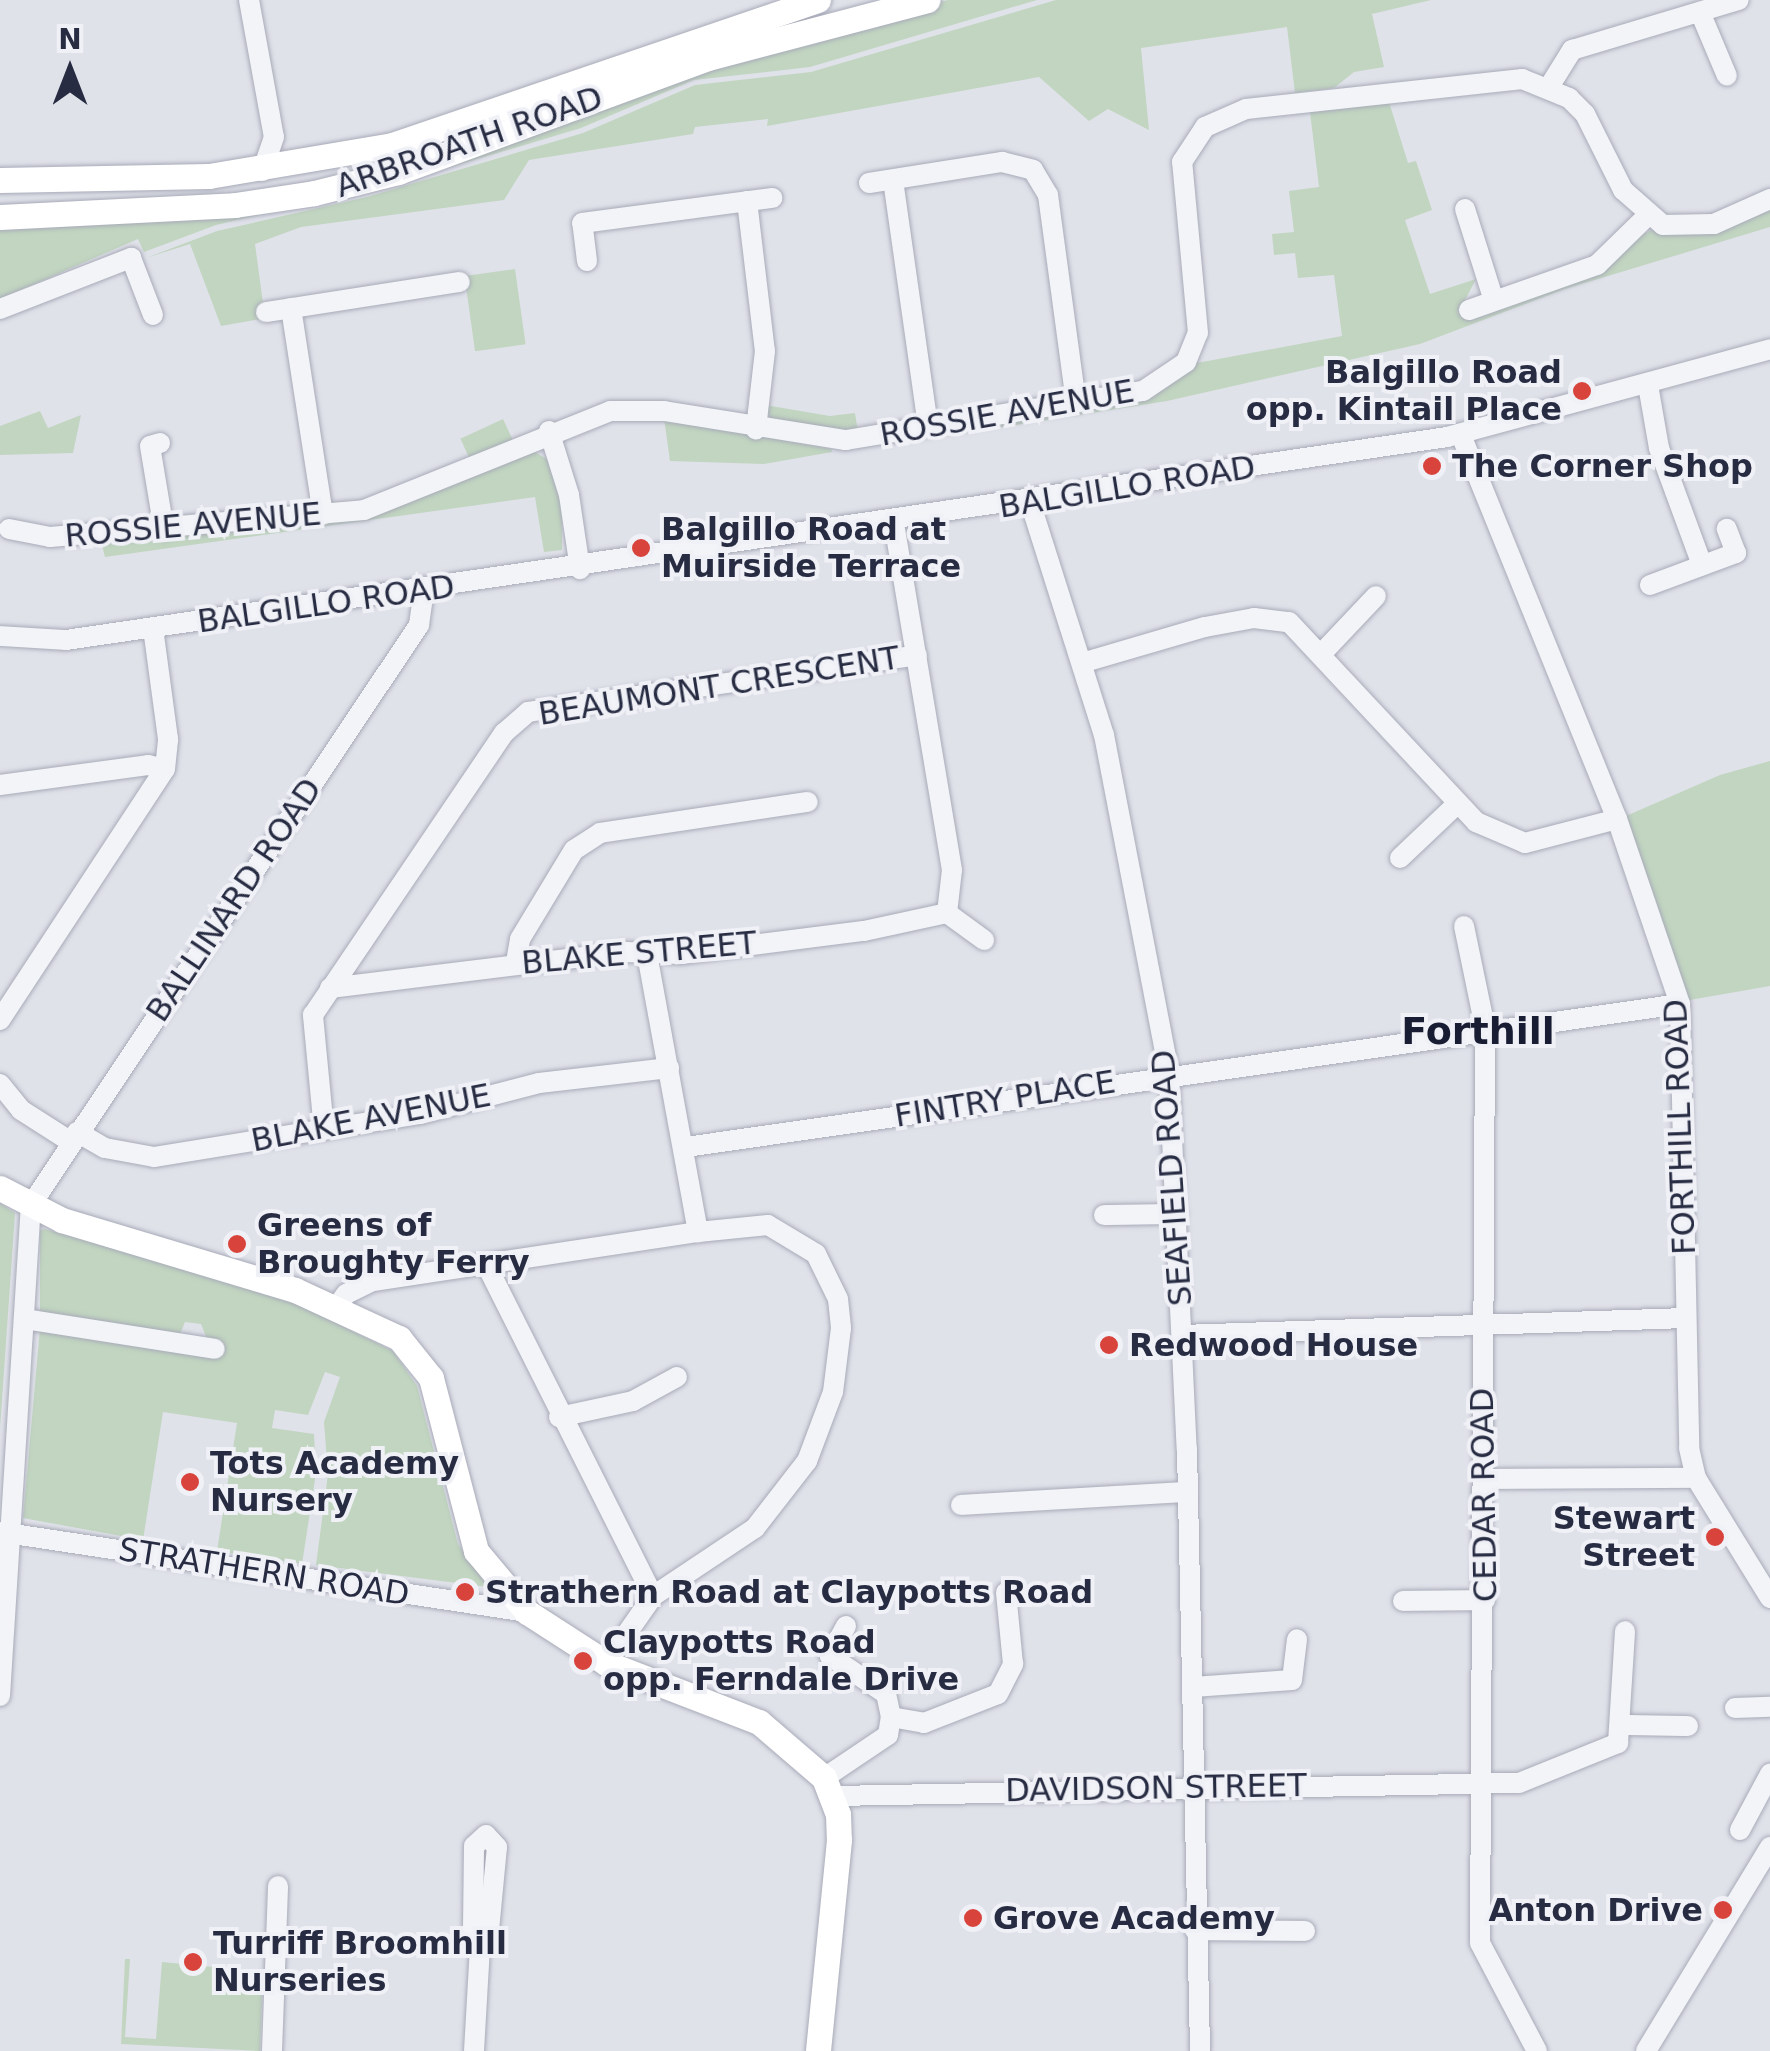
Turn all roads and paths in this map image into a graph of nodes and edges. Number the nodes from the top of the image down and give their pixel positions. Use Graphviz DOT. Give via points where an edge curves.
graph roads {
  1 [pos="249,0"];
  2 [pos="818,0"];
  3 [pos="927,0"];
  4 [pos="1739,0"];
  5 [pos="1700,12"];
  6 [pos="1728,76"];
  7 [pos="1549,86"];
  8 [pos="274,137"];
  9 [pos="302,164"];
  10 [pos="262,171"];
  11 [pos="0,180"];
  12 [pos="893,180"];
  13 [pos="869,183"];
  14 [pos="772,198"];
  15 [pos="1770,199"];
  16 [pos="746,201"];
  17 [pos="1465,209"];
  18 [pos="1647,216"];
  19 [pos="0,218"];
  20 [pos="587,261"];
  21 [pos="460,282"];
  22 [pos="1494,301"];
  23 [pos="291,308"];
  24 [pos="0,310"];
  25 [pos="1469,310"];
  26 [pos="266,312"];
  27 [pos="153,315"];
  28 [pos="1770,349"];
  29 [pos="1648,386"];
  30 [pos="1076,403"];
  31 [pos="928,427"];
  32 [pos="756,428"];
  33 [pos="549,432"];
  34 [pos="1461,435"];
  35 [pos="160,443"];
  36 [pos="1030,502"];
  37 [pos="322,515"];
  38 [pos="894,522"];
  39 [pos="1727,529"];
  40 [pos="9,530"];
  41 [pos="164,530"];
  42 [pos="1702,565"];
  43 [pos="580,568"];
  44 [pos="1650,585"];
  45 [pos="424,590"];
  46 [pos="1376,596"];
  47 [pos="152,628"];
  48 [pos="0,636"];
  49 [pos="1322,652"];
  50 [pos="916,655"];
  51 [pos="1084,662"];
  52 [pos="165,769"];
  53 [pos="0,785"];
  54 [pos="808,802"];
  55 [pos="1456,806"];
  56 [pos="1617,819"];
  57 [pos="1400,858"];
  58 [pos="947,913"];
  59 [pos="1464,926"];
  60 [pos="984,940"];
  61 [pos="647,954"];
  62 [pos="516,962"];
  63 [pos="330,988"];
  64 [pos="1680,1004"];
  65 [pos="0,1020"];
  66 [pos="1485,1027"];
  67 [pos="668,1068"];
  68 [pos="1169,1074"];
  69 [pos="0,1084"];
  70 [pos="324,1130"];
  71 [pos="74,1137"];
  72 [pos="686,1147"];
  73 [pos="0,1188"];
  74 [pos="30,1206"];
  75 [pos="1177,1214"];
  76 [pos="1104,1215"];
  77 [pos="698,1232"];
  78 [pos="486,1264"];
  79 [pos="336,1308"];
  80 [pos="1686,1318"];
  81 [pos="24,1319"];
  82 [pos="1481,1322"];
  83 [pos="1182,1335"];
  84 [pos="216,1349"];
  85 [pos="677,1377"];
  86 [pos="559,1417"];
  87 [pos="1696,1478"];
  88 [pos="1485,1479"];
  89 [pos="1188,1492"];
  90 [pos="961,1505"];
  91 [pos="5,1532"];
  92 [pos="1006,1592"];
  93 [pos="653,1596"];
  94 [pos="1770,1598"];
  95 [pos="1485,1600"];
  96 [pos="1402,1601"];
  97 [pos="528,1612"];
  98 [pos="846,1626"];
  99 [pos="1625,1631"];
  100 [pos="1297,1638"];
  101 [pos="606,1663"];
  102 [pos="1193,1687"];
  103 [pos="0,1696"];
  104 [pos="1735,1708"];
  105 [pos="1770,1708"];
  106 [pos="892,1717"];
  107 [pos="1624,1725"];
  108 [pos="1688,1726"];
  109 [pos="1770,1774"];
  110 [pos="1478,1782"];
  111 [pos="829,1787"];
  112 [pos="1195,1790"];
  113 [pos="1740,1830"];
  114 [pos="1770,1847"];
  115 [pos="1761,1882"];
  116 [pos="278,1886"];
  117 [pos="1195,1930"];
  118 [pos="1306,1931"];
  119 [pos="480,1948"];
  120 [pos="272,2051"];
  121 [pos="474,2051"];
  122 [pos="818,2051"];
  123 [pos="1200,2051"];
  124 [pos="1536,2051"];
  125 [pos="1646,2051"];
  1 -- 8 [label="street"];
  2 -- 9 [label="main road, ARBROATH ROAD" via="392,145"];
  3 -- 19 [label="main road, ARBROATH ROAD" via="708,58 398,172 314,193 235,205"];
  4 -- 5 [label="street"];
  5 -- 6 [label="street"];
  5 -- 7 [label="street" via="1572,50"];
  7 -- 18 [label="street" via="1585,114 1623,190"];
  7 -- 30 [label="street, ROSSIE AVENUE" via="1497,78 1246,109 1205,127 1182,162 1198,316 1193,351 1159,385"];
  8 -- 9 [label="street"];
  8 -- 10 [label="street"];
  9 -- 10 [label="main road, ARBROATH ROAD"];
  10 -- 11 [label="main road, ARBROATH ROAD"];
  12 -- 13 [label="street"];
  12 -- 30 [label="street" via="1002,162 1033,170 1042,181"];
  12 -- 31 [label="street"];
  14 -- 16 [label="street"];
  15 -- 18 [label="street" via="1695,228"];
  16 -- 20 [label="street" via="582,222"];
  16 -- 32 [label="street" via="765,350"];
  17 -- 22 [label="street"];
  18 -- 22 [label="street" via="1597,265"];
  21 -- 23 [label="street" via="435,295"];
  22 -- 25 [label="street"];
  23 -- 26 [label="street"];
  23 -- 37 [label="street"];
  24 -- 27 [label="street" via="131,258"];
  28 -- 29 [label="street, BALGILLO ROAD"];
  29 -- 34 [label="street, BALGILLO ROAD"];
  29 -- 42 [label="street" via="1659,448"];
  30 -- 31 [label="street, ROSSIE AVENUE"];
  31 -- 32 [label="street, ROSSIE AVENUE" via="846,440"];
  32 -- 33 [label="street, ROSSIE AVENUE" via="636,409 577,419"];
  33 -- 37 [label="street, ROSSIE AVENUE" via="406,498"];
  33 -- 43 [label="street" via="569,495"];
  34 -- 36 [label="street, BALGILLO ROAD"];
  34 -- 56 [label="street, FORTHILL ROAD"];
  35 -- 41 [label="street" via="150,446"];
  36 -- 38 [label="street, BALGILLO ROAD"];
  36 -- 51 [label="street, SEAFIELD ROAD"];
  37 -- 41 [label="street, ROSSIE AVENUE"];
  38 -- 43 [label="street, BALGILLO ROAD"];
  38 -- 50 [label="street"];
  39 -- 42 [label="street" via="1736,552"];
  40 -- 41 [label="street, ROSSIE AVENUE" via="50,537"];
  42 -- 44 [label="street"];
  43 -- 45 [label="street, BALGILLO ROAD"];
  45 -- 47 [label="street, BALGILLO ROAD"];
  45 -- 71 [label="street, BALLINARD ROAD" via="419,625"];
  46 -- 49 [label="street"];
  47 -- 48 [label="street, BALGILLO ROAD" via="66,640"];
  47 -- 52 [label="street" via="168,739"];
  49 -- 51 [label="street" via="1289,622 1254,618"];
  49 -- 55 [label="street"];
  50 -- 58 [label="street" via="952,870"];
  50 -- 63 [label="street, BEAUMONT CRESCENT" via="528,712 504,733"];
  51 -- 68 [label="street, SEAFIELD ROAD" via="1145,929"];
  52 -- 53 [label="street" via="148,765"];
  52 -- 65 [label="street"];
  54 -- 62 [label="street" via="600,833 574,850 520,939"];
  55 -- 56 [label="street" via="1500,836 1525,843"];
  55 -- 57 [label="street"];
  56 -- 64 [label="street, FORTHILL ROAD"];
  58 -- 60 [label="street"];
  58 -- 61 [label="street, BLAKE STREET" via="864,931"];
  59 -- 66 [label="street, CEDAR ROAD"];
  61 -- 62 [label="street, BLAKE STREET"];
  61 -- 67 [label="street"];
  62 -- 63 [label="street, BLAKE STREET"];
  63 -- 70 [label="street, BEAUMONT CRESCENT" via="313,1015"];
  64 -- 66 [label="street, FINTRY PLACE"];
  64 -- 80 [label="street, FORTHILL ROAD"];
  66 -- 68 [label="street, FINTRY PLACE"];
  66 -- 82 [label="street, CEDAR ROAD"];
  67 -- 70 [label="street, BLAKE AVENUE" via="539,1084"];
  67 -- 72 [label="street"];
  68 -- 72 [label="street, FINTRY PLACE"];
  68 -- 75 [label="street, SEAFIELD ROAD"];
  69 -- 71 [label="street, BLAKE AVENUE" via="21,1110"];
  70 -- 71 [label="street, BLAKE AVENUE" via="154,1157"];
  71 -- 74 [label="street, BALLINARD ROAD"];
  72 -- 77 [label="street"];
  73 -- 74 [label="main road"];
  74 -- 79 [label="main road"];
  74 -- 81 [label="street"];
  75 -- 76 [label="street"];
  75 -- 83 [label="street, SEAFIELD ROAD"];
  77 -- 78 [label="street"];
  77 -- 93 [label="street" via="768,1225 800,1239 816,1254 838,1300 839,1356 822,1429 784,1496 755,1528"];
  78 -- 79 [label="street" via="373,1281 346,1294"];
  78 -- 86 [label="street"];
  79 -- 97 [label="main road" via="399,1338 424,1367 476,1551"];
  80 -- 82 [label="street"];
  80 -- 87 [label="street, FORTHILL ROAD" via="1686,1412"];
  81 -- 84 [label="street" via="192,1336"];
  81 -- 91 [label="street"];
  82 -- 83 [label="street"];
  82 -- 88 [label="street, CEDAR ROAD"];
  83 -- 89 [label="street, SEAFIELD ROAD"];
  85 -- 86 [label="street" via="632,1401"];
  86 -- 93 [label="street"];
  87 -- 88 [label="street"];
  87 -- 94 [label="street, FORTHILL ROAD"];
  88 -- 95 [label="street, CEDAR ROAD"];
  89 -- 90 [label="street"];
  89 -- 102 [label="street, SEAFIELD ROAD"];
  91 -- 97 [label="street, STRATHERN ROAD"];
  91 -- 103 [label="street"];
  92 -- 106 [label="street" via="1013,1664 998,1694 924,1723"];
  93 -- 101 [label="street"];
  95 -- 96 [label="street"];
  95 -- 110 [label="street, CEDAR ROAD"];
  97 -- 101 [label="main road"];
  98 -- 106 [label="street" via="830,1656 886,1694"];
  99 -- 107 [label="street"];
  100 -- 102 [label="street" via="1292,1680"];
  101 -- 111 [label="main road" via="759,1722"];
  102 -- 112 [label="street, SEAFIELD ROAD"];
  104 -- 105 [label="street"];
  106 -- 111 [label="street" via="888,1735"];
  107 -- 108 [label="street"];
  107 -- 110 [label="street, DAVIDSON STREET" via="1618,1743 1602,1753 1519,1783"];
  109 -- 113 [label="street"];
  110 -- 112 [label="street, DAVIDSON STREET"];
  110 -- 124 [label="street, CEDAR ROAD" via="1480,1943"];
  111 -- 112 [label="street, DAVIDSON STREET"];
  111 -- 122 [label="main road" via="839,1840"];
  112 -- 117 [label="street, SEAFIELD ROAD"];
  114 -- 115 [label="street"];
  115 -- 125 [label="street"];
  116 -- 120 [label="street"];
  117 -- 118 [label="street"];
  117 -- 123 [label="street, SEAFIELD ROAD"];
  119 -- 121 [label="street"];
}
